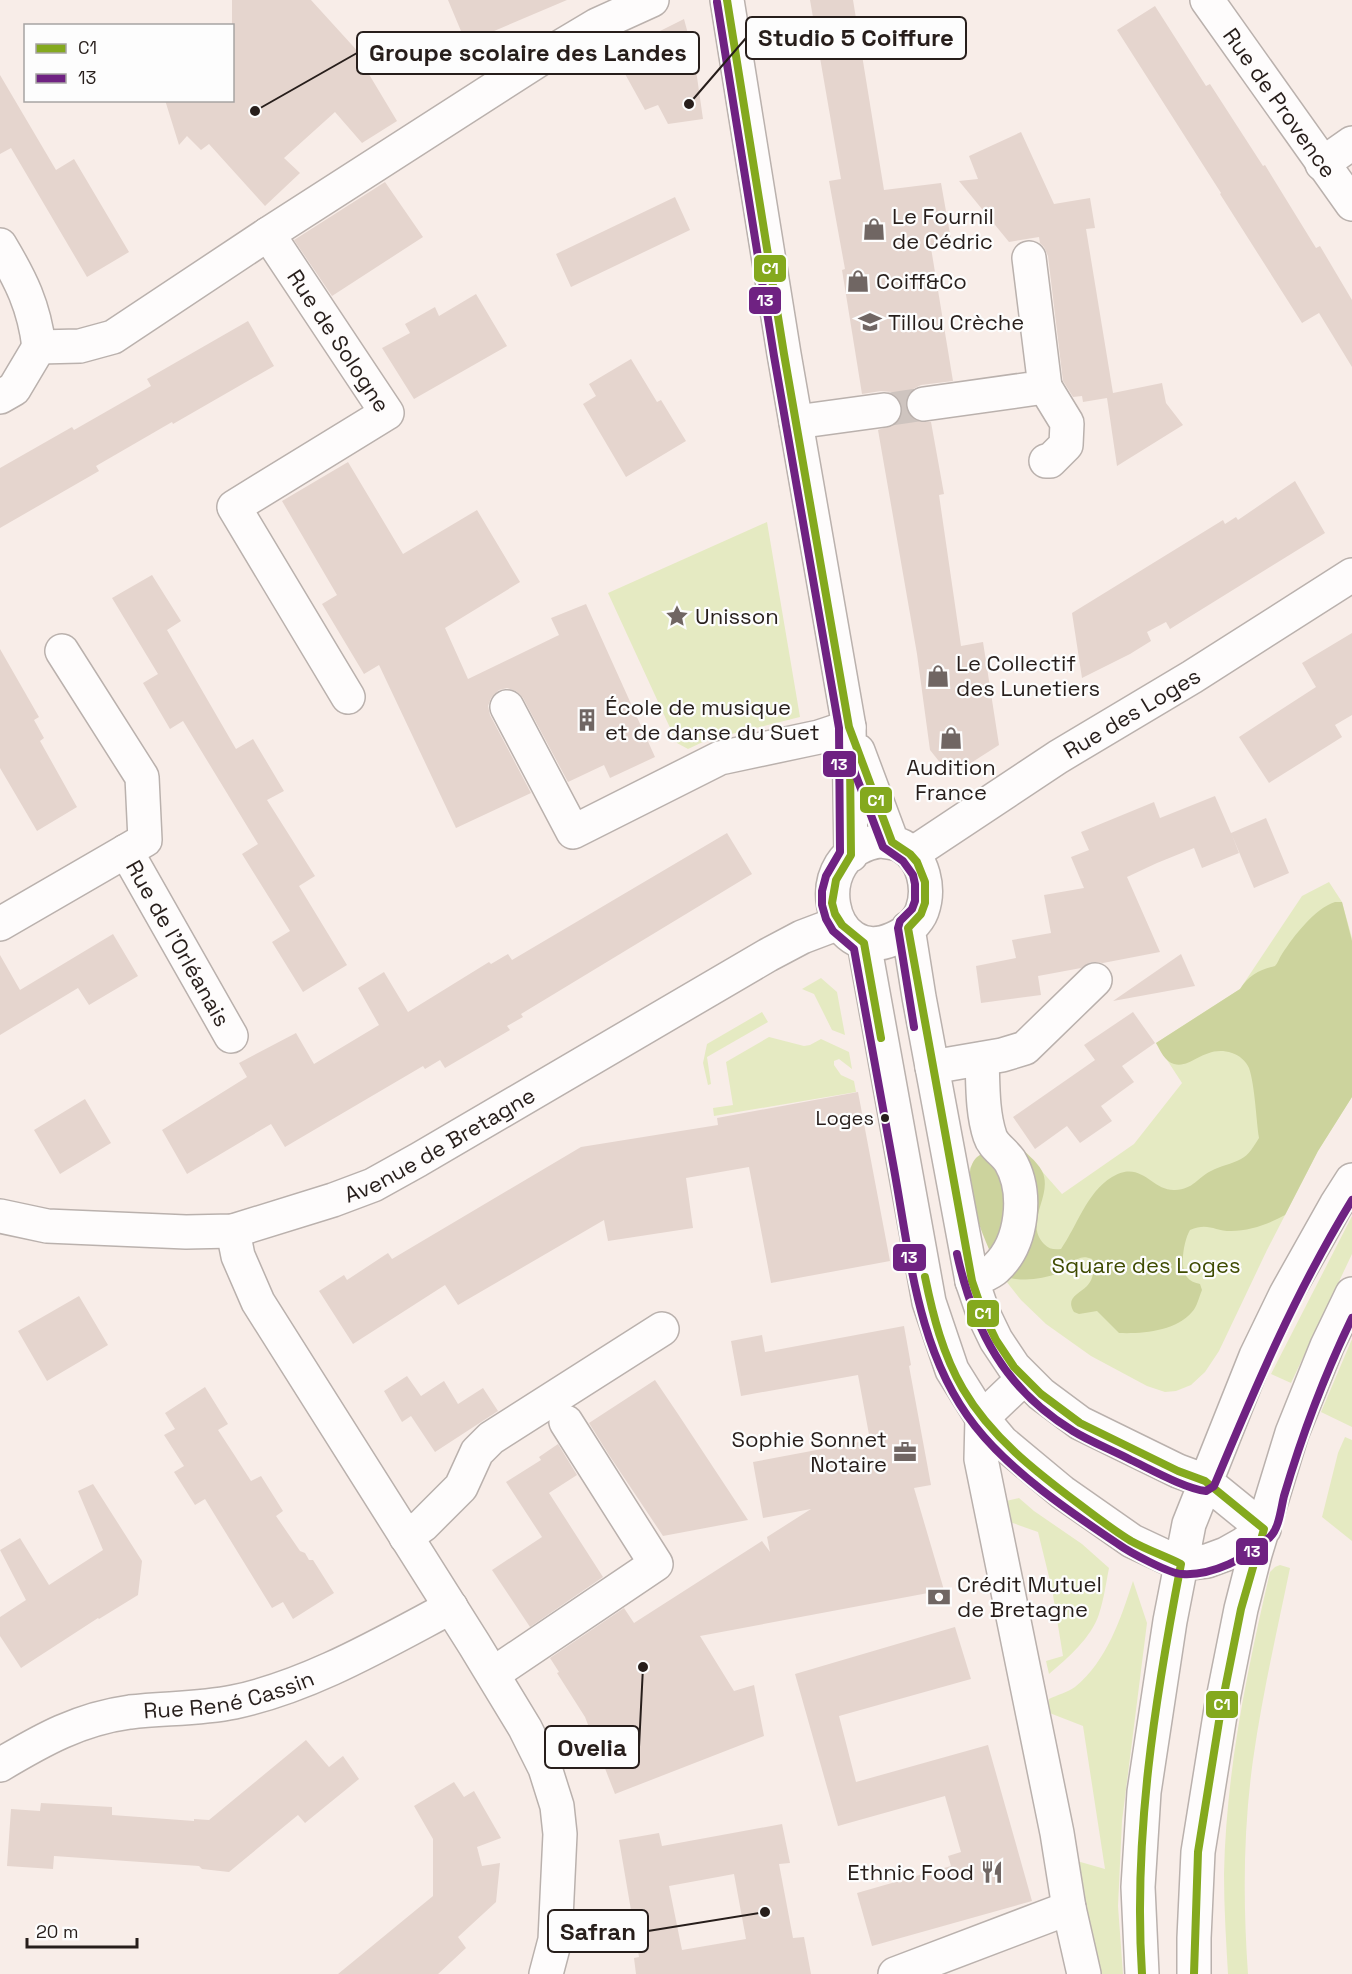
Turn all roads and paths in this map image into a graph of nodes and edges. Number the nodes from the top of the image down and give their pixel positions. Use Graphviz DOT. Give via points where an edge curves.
graph roads {
  1 [pos="652,0"];
  2 [pos="727,0"];
  3 [pos="1207,0"];
  4 [pos="1352,143"];
  5 [pos="1322,164"];
  6 [pos="1352,204"];
  7 [pos="268,234"];
  8 [pos="0,245"];
  9 [pos="1029,258"];
  10 [pos="39,347"];
  11 [pos="1046,387"];
  12 [pos="0,397"];
  13 [pos="924,404"];
  14 [pos="884,410"];
  15 [pos="796,422"];
  16 [pos="1046,461"];
  17 [pos="1352,575"];
  18 [pos="62,651"];
  19 [pos="348,697"];
  20 [pos="507,707"];
  21 [pos="849,727"];
  22 [pos="902,848"];
  23 [pos="126,851"];
  24 [pos="851,855"];
  25 [pos="839,922"];
  26 [pos="0,924"];
  27 [pos="908,928"];
  28 [pos="864,943"];
  29 [pos="1095,980"];
  30 [pos="231,1036"];
  31 [pos="982,1059"];
  32 [pos="932,1067"];
  33 [pos="1352,1180"];
  34 [pos="0,1216"];
  35 [pos="233,1231"];
  36 [pos="972,1281"];
  37 [pos="1352,1294"];
  38 [pos="662,1329"];
  39 [pos="1024,1378"];
  40 [pos="982,1418"];
  41 [pos="566,1422"];
  42 [pos="1205,1481"];
  43 [pos="1264,1529"];
  44 [pos="406,1537"];
  45 [pos="1181,1564"];
  46 [pos="451,1607"];
  47 [pos="493,1674"];
  48 [pos="0,1765"];
  49 [pos="1069,1908"];
  50 [pos="546,1974"];
  51 [pos="895,1974"];
  52 [pos="1084,1974"];
  53 [pos="1142,1974"];
  54 [pos="1194,1974"];
  1 -- 7 [label="street" via="597,25 540,59"];
  2 -- 15 [label="street"];
  3 -- 5 [label="street, Rue de Provence"];
  4 -- 5 [label="street"];
  5 -- 6 [label="street, Rue de Provence"];
  7 -- 10 [label="street" via="113,337 80,346"];
  7 -- 19 [label="street, Rue de Sologne" via="387,413 234,507"];
  8 -- 10 [label="street" via="21,280 36,320"];
  9 -- 11 [label="street"];
  10 -- 12 [label="street" via="14,389"];
  11 -- 13 [label="street"];
  11 -- 16 [label="street" via="1067,423 1066,445"];
  14 -- 15 [label="street"];
  15 -- 21 [label="street"];
  17 -- 22 [label="street, Rue des Loges" via="1192,677"];
  18 -- 23 [label="street, Rue de l'Orléanais" via="142,777 145,840"];
  20 -- 21 [label="street" via="573,832 720,758"];
  21 -- 22 [label="street"];
  21 -- 24 [label="street"];
  22 -- 24 [label="street" via="869,843"];
  22 -- 27 [label="street" via="924,874 926,895 920,916"];
  23 -- 26 [label="street, Rue de l'Orléanais"];
  23 -- 30 [label="street, Rue de l'Orléanais"];
  24 -- 25 [label="street" via="833,881 831,895"];
  25 -- 28 [label="street"];
  25 -- 35 [label="street, Avenue de Bretagne" via="768,956 373,1185"];
  27 -- 28 [label="street" via="888,942"];
  27 -- 32 [label="street"];
  28 -- 40 [label="street" via="929,1302 952,1370"];
  29 -- 31 [label="street" via="1025,1048"];
  31 -- 32 [label="street"];
  31 -- 36 [label="street" via="991,1140 1010,1160 1020,1185 1021,1205 1010,1249 996,1268"];
  32 -- 36 [label="street"];
  33 -- 42 [label="street" via="1286,1294"];
  34 -- 35 [label="street, Avenue de Bretagne" via="47,1226"];
  35 -- 44 [label="street" via="238,1256 258,1302"];
  36 -- 39 [label="street" via="996,1340"];
  37 -- 43 [label="street" via="1326,1346 1292,1433"];
  38 -- 44 [label="street" via="491,1438 477,1452 461,1487"];
  39 -- 40 [label="street"];
  39 -- 42 [label="street" via="1080,1423"];
  40 -- 45 [label="street" via="1002,1442 1062,1492 1132,1541"];
  40 -- 49 [label="street" via="981,1459"];
  41 -- 47 [label="street" via="656,1564"];
  42 -- 43 [label="street"];
  42 -- 45 [label="street" via="1189,1524"];
  43 -- 45 [label="street" via="1226,1554"];
  43 -- 54 [label="street" via="1241,1609 1198,1851"];
  44 -- 46 [label="street"];
  45 -- 53 [label="street" via="1144,1792 1138,1887"];
  46 -- 47 [label="street"];
  46 -- 48 [label="street, Rue René Cassin" via="363,1653 275,1691 234,1702 128,1713 75,1725"];
  47 -- 50 [label="street" via="545,1768 557,1806 560,1852 555,1929"];
  49 -- 51 [label="street"];
  49 -- 52 [label="street"];
}
